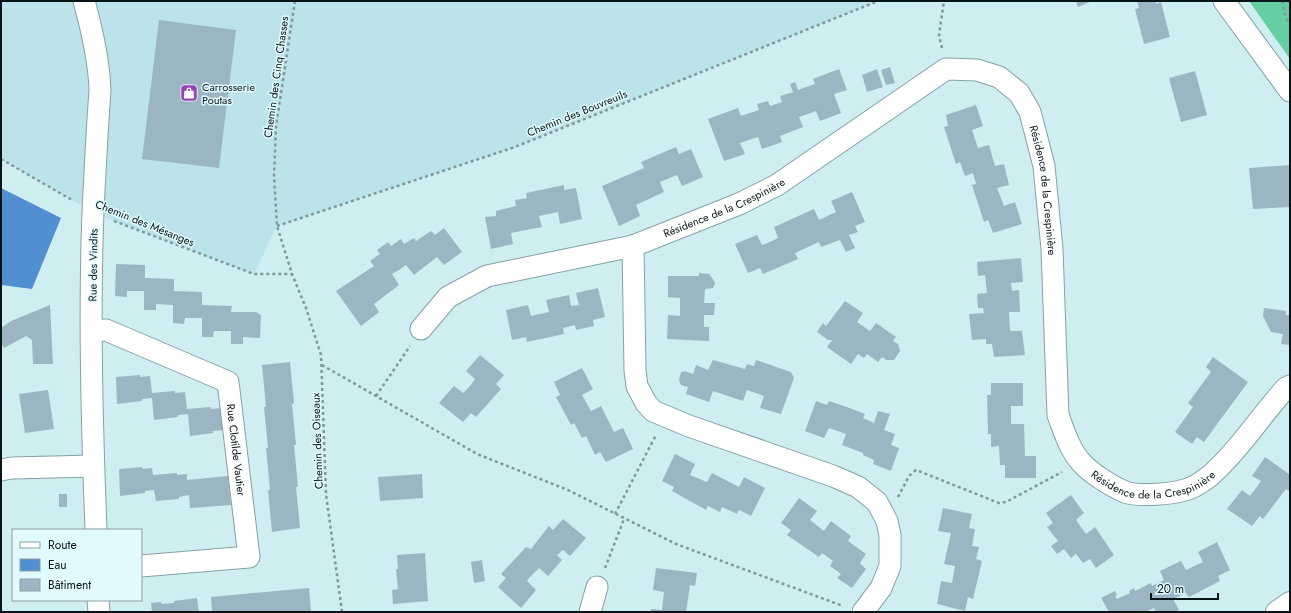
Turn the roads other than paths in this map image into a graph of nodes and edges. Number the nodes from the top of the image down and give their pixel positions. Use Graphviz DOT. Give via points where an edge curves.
graph roads {
  1 [pos="84,1"];
  2 [pos="1224,1"];
  3 [pos="1290,91"];
  4 [pos="633,246"];
  5 [pos="421,330"];
  6 [pos="92,331"];
  7 [pos="1290,386"];
  8 [pos="93,466"];
  9 [pos="1,470"];
  10 [pos="96,529"];
  11 [pos="142,566"];
  12 [pos="597,587"];
  13 [pos="98,601"];
  14 [pos="1290,603"];
  15 [pos="99,612"];
  16 [pos="590,612"];
  17 [pos="863,612"];
  18 [pos="1277,612"];
  1 -- 6 [label="street, Rue des Vindits" via="95,47 100,90 93,212"];
  2 -- 3 [label="street"];
  4 -- 5 [label="street, Résidence de la Crespinière" via="486,276 448,297"];
  4 -- 7 [label="street, Résidence de la Crespinière" via="739,204 777,185 946,69 977,70 999,77 1018,93 1030,112 1044,166 1052,249 1058,415 1066,439 1080,462 1099,477 1126,492 1154,495 1189,489 1212,474 1232,455 1269,407"];
  4 -- 17 [label="street" via="635,370 637,386 646,403 652,410 688,426 833,476 858,487 877,502 887,521 890,535 890,566 881,588"];
  6 -- 8 [label="street, Rue des Vindits"];
  6 -- 11 [label="street, Rue Clotilde Vautier" via="106,330 228,382 249,557"];
  8 -- 9 [label="street"];
  8 -- 10 [label="street, Rue des Vindits"];
  12 -- 16 [label="street"];
  13 -- 15 [label="street"];
  14 -- 18 [label="street"];
}
